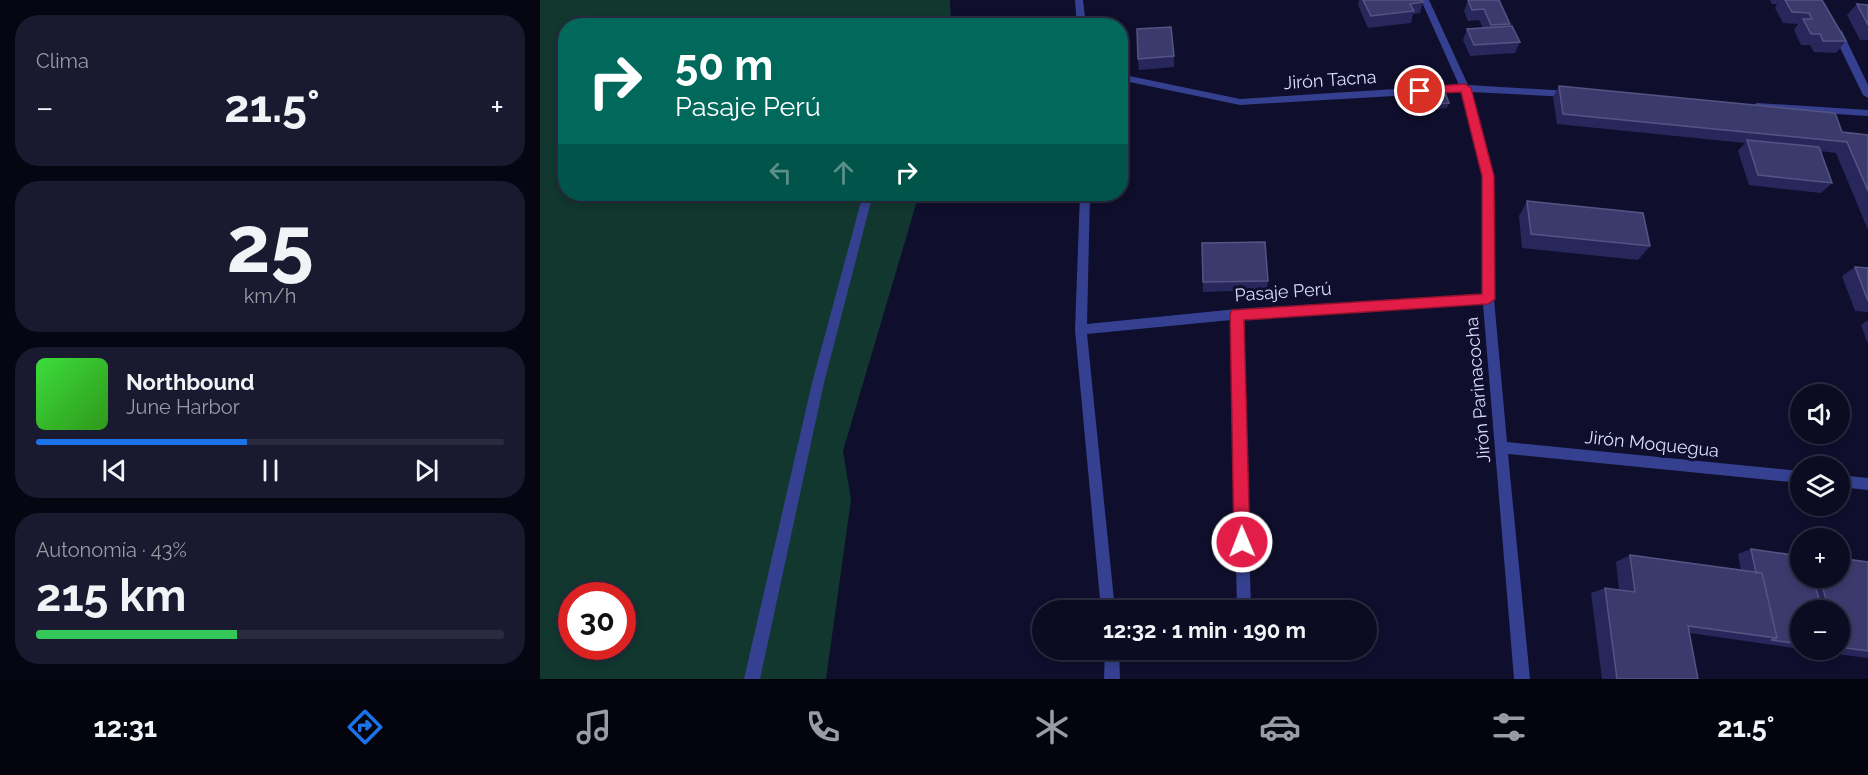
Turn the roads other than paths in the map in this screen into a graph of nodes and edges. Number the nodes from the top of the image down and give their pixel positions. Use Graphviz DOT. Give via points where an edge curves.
graph roads {
  1 [pos="1079,0"];
  2 [pos="1425,0"];
  3 [pos="1081,18"];
  4 [pos="1832,21"];
  5 [pos="1128,79"];
  6 [pos="1465,88"];
  7 [pos="1584,95"];
  8 [pos="1868,95"];
  9 [pos="1749,105"];
  10 [pos="1868,112"];
  11 [pos="866,201"];
  12 [pos="1085,201"];
  13 [pos="1488,299"];
  14 [pos="1237,314"];
  15 [pos="1081,330"];
  16 [pos="1500,447"];
  17 [pos="1790,476"];
  18 [pos="1850,482"];
  19 [pos="1868,484"];
  20 [pos="1107,600"];
  21 [pos="1244,600"];
  22 [pos="1112,660"];
  23 [pos="752,679"];
  24 [pos="1112,679"];
  25 [pos="1522,679"];
  1 -- 3 [label="street"];
  2 -- 6 [label="street, Jirón Parinacocha"];
  4 -- 8 [label="street"];
  5 -- 6 [label="street, Jirón Tacna" via="1240,102"];
  6 -- 7 [label="street, Jirón Tacna"];
  6 -- 13 [label="street, Jirón Parinacocha" via="1488,176"];
  9 -- 10 [label="street"];
  11 -- 23 [label="street" via="818,383"];
  12 -- 15 [label="street"];
  13 -- 14 [label="street, Pasaje Perú"];
  13 -- 16 [label="street, Jirón Parinacocha"];
  14 -- 15 [label="street, Pasaje Perú"];
  14 -- 21 [label="street"];
  15 -- 20 [label="street"];
  16 -- 17 [label="street, Jirón Moquegua"];
  16 -- 25 [label="street, Jirón Parinacocha"];
  18 -- 19 [label="street"];
  22 -- 24 [label="street"];
}
